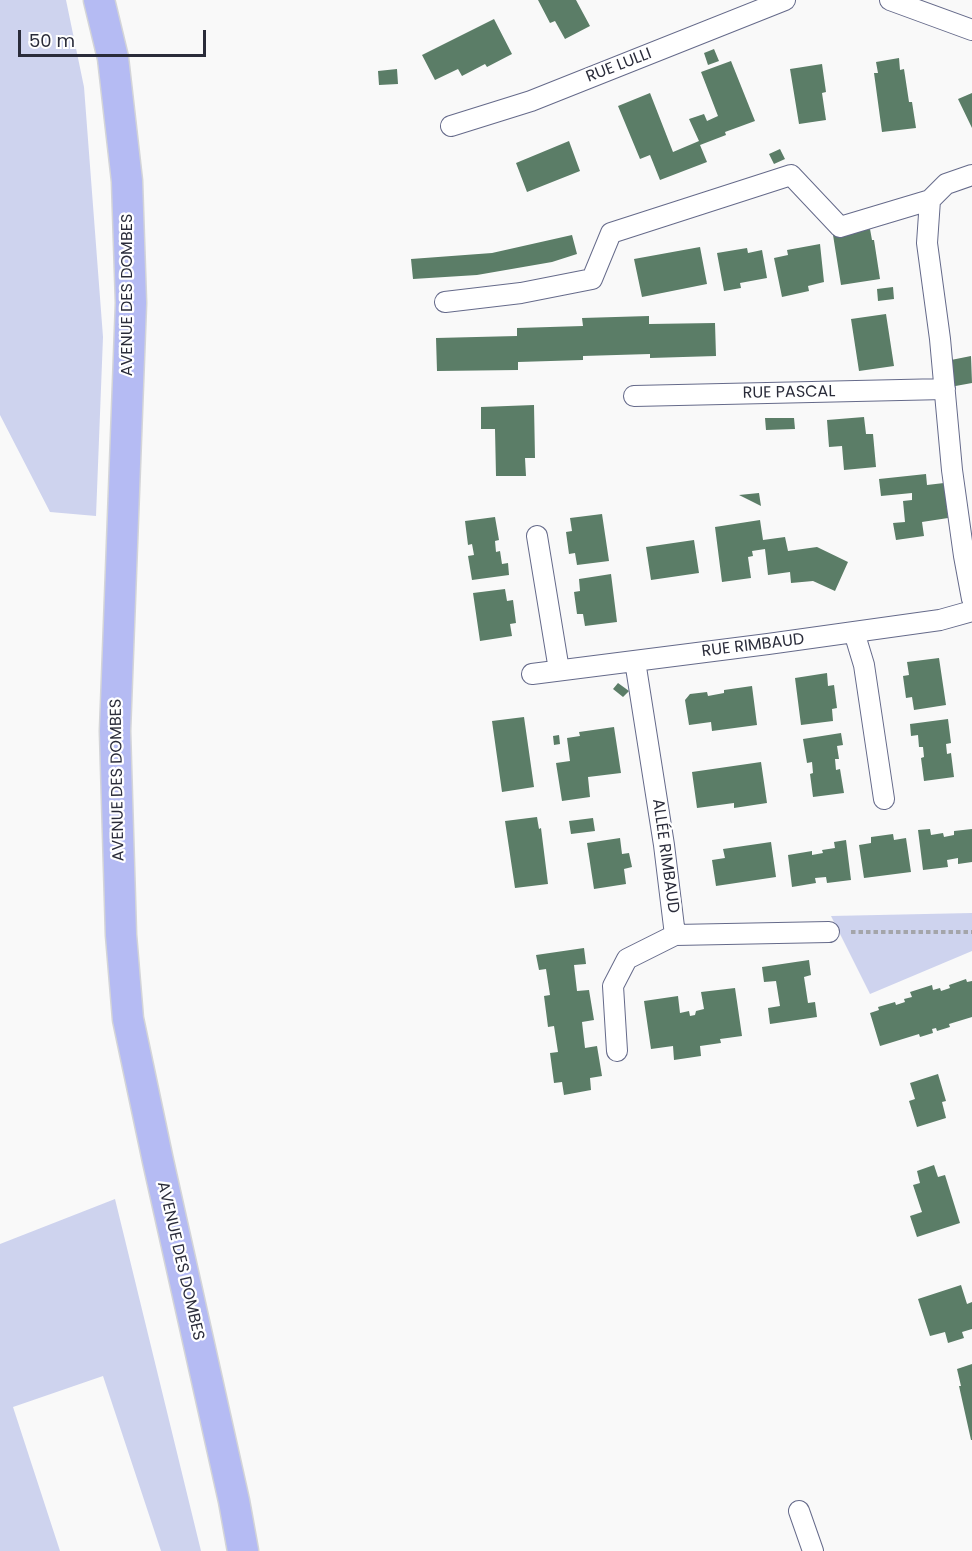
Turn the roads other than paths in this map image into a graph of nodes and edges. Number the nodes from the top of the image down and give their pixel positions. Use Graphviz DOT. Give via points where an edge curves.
graph roads {
  1 [pos="99,0"];
  2 [pos="785,0"];
  3 [pos="890,0"];
  4 [pos="972,30"];
  5 [pos="451,126"];
  6 [pos="972,175"];
  7 [pos="930,200"];
  8 [pos="445,302"];
  9 [pos="945,389"];
  10 [pos="634,396"];
  11 [pos="537,536"];
  12 [pos="972,599"];
  13 [pos="972,611"];
  14 [pos="854,632"];
  15 [pos="635,660"];
  16 [pos="559,670"];
  17 [pos="532,674"];
  18 [pos="884,799"];
  19 [pos="829,932"];
  20 [pos="675,935"];
  21 [pos="618,1051"];
  22 [pos="799,1511"];
  23 [pos="243,1551"];
  24 [pos="813,1551"];
  1 -- 23 [label="main road, AVENUE DES DOMBES" via="113,58 127,181 131,303 115,731 121,935 128,1009 158,1161"];
  2 -- 5 [label="street, RUE LULLI" via="531,101"];
  3 -- 4 [label="street"];
  6 -- 7 [label="street" via="946,184"];
  7 -- 8 [label="street" via="840,227 791,175 611,233 592,279"];
  7 -- 9 [label="street" via="927,243"];
  9 -- 10 [label="street, RUE PASCAL"];
  9 -- 12 [label="street"];
  11 -- 16 [label="street"];
  13 -- 14 [label="street, RUE RIMBAUD" via="940,620"];
  14 -- 15 [label="street, RUE RIMBAUD"];
  14 -- 18 [label="street" via="864,665"];
  15 -- 16 [label="street, RUE RIMBAUD"];
  15 -- 20 [label="street, ALLÉE RIMBAUD"];
  16 -- 17 [label="street, RUE RIMBAUD"];
  19 -- 20 [label="street, ALLÉE RIMBAUD"];
  20 -- 21 [label="street" via="627,959 613,986"];
  22 -- 24 [label="street"];
}
